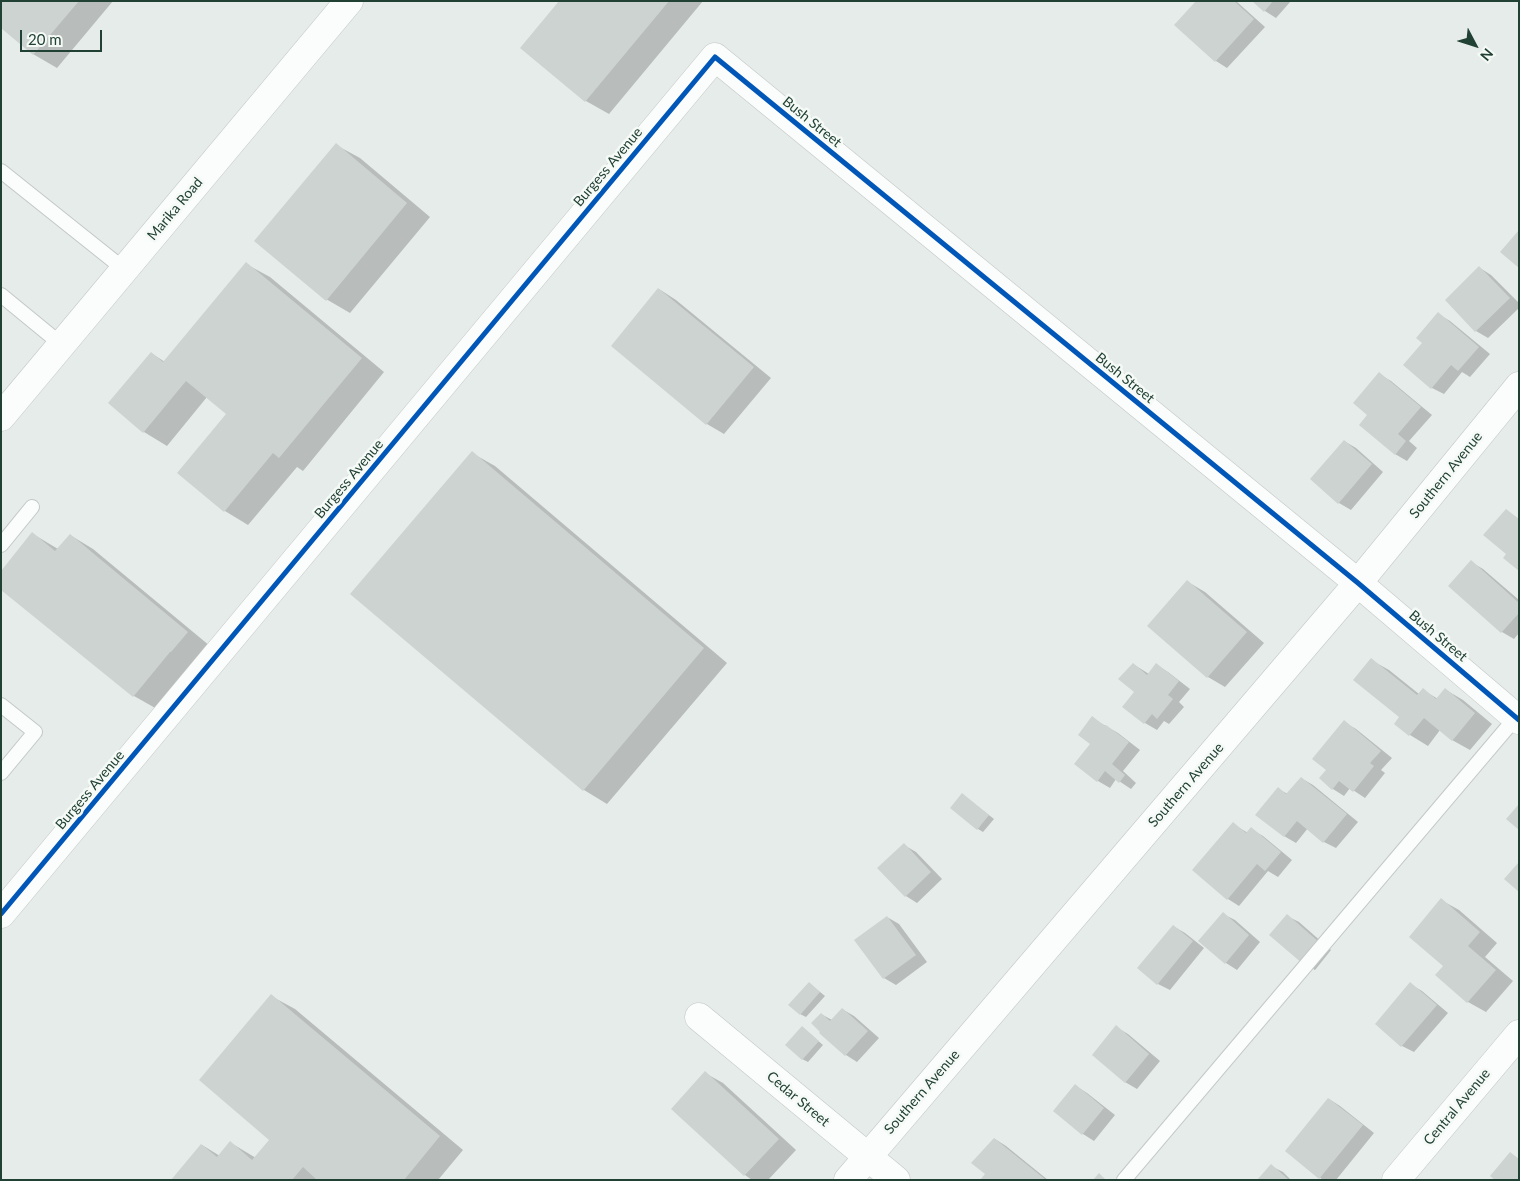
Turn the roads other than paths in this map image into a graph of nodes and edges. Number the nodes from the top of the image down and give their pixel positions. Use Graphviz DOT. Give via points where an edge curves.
graph roads {
  1 [pos="349,1"];
  2 [pos="715,57"];
  3 [pos="1,171"];
  4 [pos="125,270"];
  5 [pos="1,295"];
  6 [pos="62,345"];
  7 [pos="1519,386"];
  8 [pos="1,417"];
  9 [pos="32,507"];
  10 [pos="1,544"];
  11 [pos="1358,583"];
  12 [pos="1,705"];
  13 [pos="1518,718"];
  14 [pos="1,773"];
  15 [pos="1,914"];
  16 [pos="700,1017"];
  17 [pos="1519,1034"];
  18 [pos="867,1156"];
  19 [pos="848,1180"];
  20 [pos="896,1180"];
  21 [pos="1124,1180"];
  22 [pos="1396,1180"];
  1 -- 4 [label="street, Marika Road"];
  2 -- 11 [label="street, Bush Street"];
  2 -- 15 [label="street, Burgess Avenue"];
  3 -- 4 [label="lane"];
  4 -- 6 [label="street, Marika Road"];
  5 -- 6 [label="lane"];
  6 -- 8 [label="street, Marika Road"];
  7 -- 11 [label="street, Southern Avenue"];
  9 -- 10 [label="lane"];
  11 -- 13 [label="street, Bush Street"];
  11 -- 18 [label="street, Southern Avenue"];
  12 -- 14 [label="lane" via="35,732"];
  13 -- 21 [label="lane"];
  16 -- 18 [label="street, Cedar Street"];
  17 -- 22 [label="street, Central Avenue"];
  18 -- 19 [label="street, Southern Avenue"];
  18 -- 20 [label="street, Cedar Street"];
}
